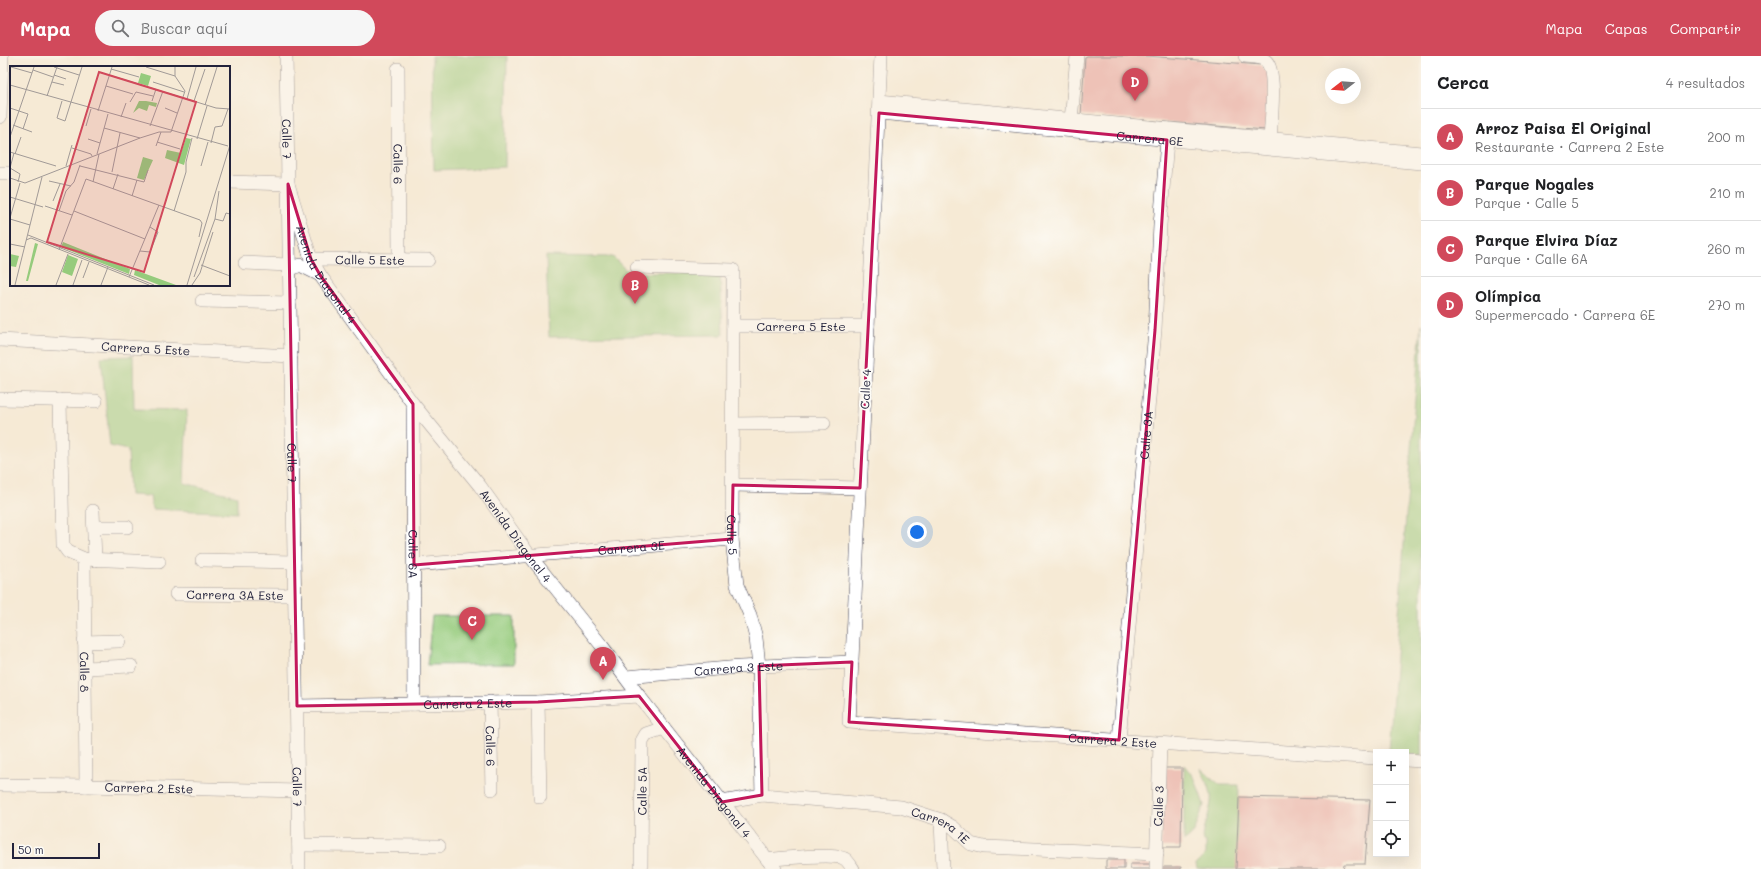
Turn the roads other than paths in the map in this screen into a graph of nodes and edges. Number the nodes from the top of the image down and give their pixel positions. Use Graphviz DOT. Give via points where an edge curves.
graph roads {
  1 [pos="2,56"];
  2 [pos="286,56"];
  3 [pos="881,56"];
  4 [pos="1077,56"];
  5 [pos="1245,56"];
  6 [pos="398,69"];
  7 [pos="1,73"];
  8 [pos="879,107"];
  9 [pos="0,117"];
  10 [pos="1071,120"];
  11 [pos="1167,134"];
  12 [pos="1270,139"];
  13 [pos="1421,153"];
  14 [pos="1421,163"];
  15 [pos="0,172"];
  16 [pos="10,173"];
  17 [pos="230,182"];
  18 [pos="288,184"];
  19 [pos="312,259"];
  20 [pos="399,260"];
  21 [pos="428,260"];
  22 [pos="245,263"];
  23 [pos="637,267"];
  24 [pos="289,268"];
  25 [pos="320,275"];
  26 [pos="202,301"];
  27 [pos="290,303"];
  28 [pos="733,326"];
  29 [pos="868,326"];
  30 [pos="0,340"];
  31 [pos="291,356"];
  32 [pos="0,399"];
  33 [pos="60,400"];
  34 [pos="96,401"];
  35 [pos="413,404"];
  36 [pos="824,423"];
  37 [pos="733,424"];
  38 [pos="733,485"];
  39 [pos="860,488"];
  40 [pos="93,512"];
  41 [pos="94,527"];
  42 [pos="127,527"];
  43 [pos="732,539"];
  44 [pos="530,556"];
  45 [pos="89,560"];
  46 [pos="202,560"];
  47 [pos="159,562"];
  48 [pos="294,562"];
  49 [pos="414,565"];
  50 [pos="176,594"];
  51 [pos="295,594"];
  52 [pos="119,641"];
  53 [pos="84,642"];
  54 [pos="852,662"];
  55 [pos="132,666"];
  56 [pos="759,666"];
  57 [pos="85,668"];
  58 [pos="626,677"];
  59 [pos="639,696"];
  60 [pos="490,702"];
  61 [pos="538,702"];
  62 [pos="414,704"];
  63 [pos="297,706"];
  64 [pos="849,722"];
  65 [pos="664,728"];
  66 [pos="1119,740"];
  67 [pos="1160,744"];
  68 [pos="1373,758"];
  69 [pos="1409,760"];
  70 [pos="1421,761"];
  71 [pos="0,785"];
  72 [pos="86,786"];
  73 [pos="492,789"];
  74 [pos="298,791"];
  75 [pos="762,795"];
  76 [pos="540,797"];
  77 [pos="722,802"];
  78 [pos="941,820"];
  79 [pos="299,845"];
  80 [pos="439,846"];
  81 [pos="1157,854"];
  82 [pos="772,864"];
  83 [pos="299,869"];
  84 [pos="642,869"];
  85 [pos="853,869"];
  86 [pos="943,869"];
  87 [pos="1156,869"];
  1 -- 7 [label="street"];
  2 -- 18 [label="street, Calle 7"];
  3 -- 8 [label="street, Calle 4"];
  4 -- 10 [label="street"];
  5 -- 12 [label="street" via="1260,58 1271,67"];
  6 -- 20 [label="street, Calle 6"];
  7 -- 9 [label="street"];
  8 -- 10 [label="street, Carrera 6E"];
  8 -- 11 [label="street, Carrera 6E"];
  8 -- 29 [label="street, Calle 4"];
  10 -- 11 [label="street, Carrera 6E"];
  11 -- 12 [label="street, Carrera 6E"];
  11 -- 14 [label="street, Carrera 6E"];
  11 -- 66 [label="street, Calle 3A" via="1155,330"];
  12 -- 13 [label="street, Carrera 6E"];
  15 -- 16 [label="street"];
  17 -- 18 [label="street"];
  18 -- 19 [label="street, Avenida Diagonal 4"];
  18 -- 24 [label="street, Calle 7"];
  19 -- 20 [label="street, Calle 5 Este"];
  19 -- 25 [label="street, Avenida Diagonal 4"];
  20 -- 21 [label="street, Calle 5 Este"];
  22 -- 24 [label="street"];
  23 -- 28 [label="street, Calle 5" via="733,270"];
  24 -- 25 [label="street" via="300,265"];
  24 -- 27 [label="street, Calle 7"];
  25 -- 35 [label="street, Avenida Diagonal 4"];
  26 -- 27 [label="street"];
  27 -- 31 [label="street, Calle 7"];
  28 -- 29 [label="street, Carrera 5 Este"];
  28 -- 37 [label="street, Calle 5"];
  29 -- 39 [label="street, Calle 4"];
  30 -- 31 [label="street, Carrera 5 Este"];
  31 -- 48 [label="street, Calle 7"];
  32 -- 33 [label="street"];
  33 -- 34 [label="street"];
  33 -- 45 [label="street" via="63,545 68,552"];
  35 -- 44 [label="street, Avenida Diagonal 4" via="480,486"];
  35 -- 49 [label="street, Calle 6A"];
  36 -- 37 [label="street"];
  37 -- 38 [label="street, Calle 5"];
  38 -- 39 [label="street"];
  38 -- 43 [label="street, Calle 5"];
  39 -- 54 [label="street, Calle 4"];
  40 -- 41 [label="street, Calle 8"];
  41 -- 42 [label="street"];
  41 -- 45 [label="street, Calle 8"];
  43 -- 44 [label="street, Carrera 3E"];
  43 -- 56 [label="street, Calle 5" via="737,585 750,615"];
  44 -- 49 [label="street, Carrera 3E"];
  44 -- 58 [label="street, Avenida Diagonal 4"];
  45 -- 47 [label="street"];
  45 -- 53 [label="street, Calle 8"];
  46 -- 48 [label="street"];
  48 -- 51 [label="street, Calle 7"];
  49 -- 62 [label="street, Calle 6A"];
  50 -- 51 [label="street, Carrera 3A Este"];
  51 -- 63 [label="street, Calle 7"];
  52 -- 53 [label="street"];
  53 -- 57 [label="street, Calle 8"];
  54 -- 56 [label="street, Carrera 3 Este"];
  54 -- 64 [label="street, Calle 4"];
  55 -- 57 [label="street"];
  56 -- 58 [label="street, Carrera 3 Este"];
  56 -- 75 [label="street, Calle 5"];
  57 -- 72 [label="street, Calle 8"];
  58 -- 59 [label="street, Avenida Diagonal 4"];
  59 -- 61 [label="street, Carrera 2 Este"];
  59 -- 65 [label="street, Avenida Diagonal 4"];
  60 -- 61 [label="street, Carrera 2 Este"];
  60 -- 62 [label="street, Carrera 2 Este"];
  60 -- 73 [label="street, Calle 6"];
  61 -- 76 [label="street"];
  62 -- 63 [label="street, Carrera 2 Este"];
  63 -- 74 [label="street, Calle 7"];
  64 -- 66 [label="street, Carrera 2 Este"];
  65 -- 77 [label="street, Avenida Diagonal 4"];
  65 -- 84 [label="street, Calle 5A" via="646,734 642,741"];
  66 -- 67 [label="street, Carrera 2 Este"];
  67 -- 68 [label="street, Carrera 2 Este"];
  67 -- 81 [label="street, Calle 3"];
  69 -- 70 [label="street"];
  71 -- 72 [label="street, Carrera 2 Este"];
  72 -- 74 [label="street, Carrera 2 Este"];
  74 -- 79 [label="street, Calle 7"];
  75 -- 77 [label="street, Carrera 1E"];
  75 -- 78 [label="street, Carrera 1E" via="901,807"];
  77 -- 82 [label="street, Avenida Diagonal 4"];
  78 -- 81 [label="street, Carrera 1E" via="953,827 971,844 984,847"];
  78 -- 86 [label="street"];
  79 -- 80 [label="street"];
  79 -- 83 [label="street, Calle 7"];
  81 -- 87 [label="street, Calle 3"];
  82 -- 85 [label="street" via="825,857 846,859"];
}
